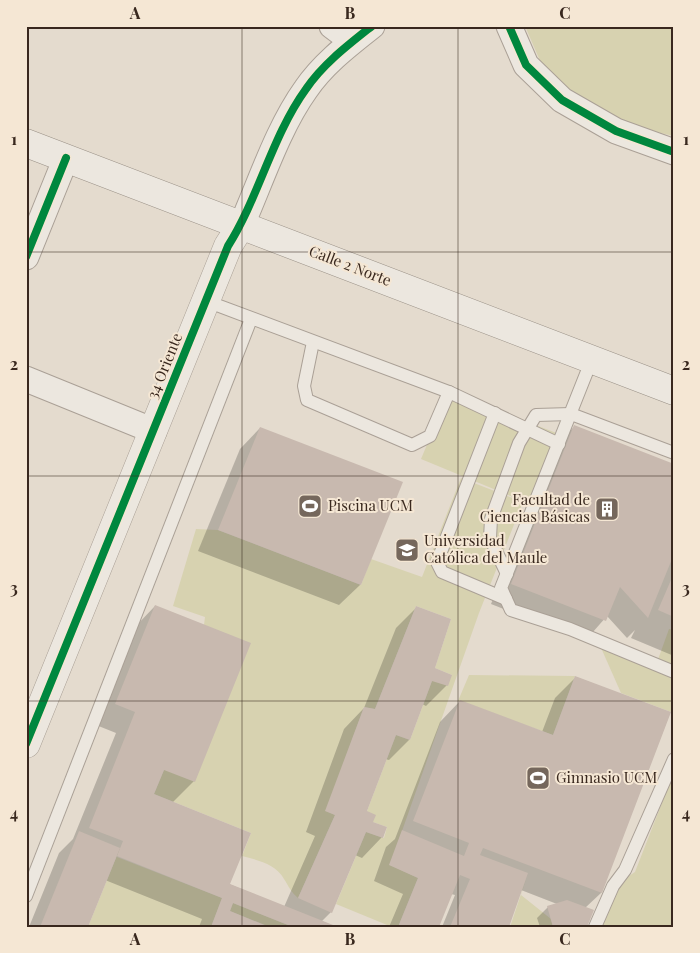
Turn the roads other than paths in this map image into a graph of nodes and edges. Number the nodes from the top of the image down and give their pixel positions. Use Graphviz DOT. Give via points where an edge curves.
graph roads {
  1 [pos="332,26"];
  2 [pos="372,26"];
  3 [pos="509,26"];
  4 [pos="352,42"];
  5 [pos="26,143"];
  6 [pos="674,152"];
  7 [pos="66,158"];
  8 [pos="242,224"];
  9 [pos="26,257"];
  10 [pos="206,301"];
  11 [pos="251,319"];
  12 [pos="314,342"];
  13 [pos="592,359"];
  14 [pos="26,379"];
  15 [pos="674,391"];
  16 [pos="449,392"];
  17 [pos="495,413"];
  18 [pos="571,414"];
  19 [pos="527,429"];
  20 [pos="154,431"];
  21 [pos="559,444"];
  22 [pos="674,452"];
  23 [pos="507,574"];
  24 [pos="506,599"];
  25 [pos="674,672"];
  26 [pos="26,744"];
  27 [pos="674,759"];
  28 [pos="26,896"];
  29 [pos="595,927"];
  1 -- 4 [label="street"];
  2 -- 4 [label="street, 34 Oriente"];
  3 -- 6 [label="street" via="526,65 562,100 616,131"];
  4 -- 8 [label="street, 34 Oriente" via="318,73 296,105"];
  5 -- 7 [label="main road, Calle 2 Norte"];
  7 -- 8 [label="main road, Calle 2 Norte"];
  7 -- 9 [label="street"];
  8 -- 10 [label="main road, 34 Oriente" via="228,246"];
  8 -- 13 [label="main road, Calle 2 Norte"];
  10 -- 11 [label="lane"];
  10 -- 20 [label="main road, 34 Oriente"];
  11 -- 12 [label="lane"];
  11 -- 28 [label="lane"];
  12 -- 16 [label="lane"];
  12 -- 16 [label="lane" via="304,386 306,400 412,445 430,436"];
  13 -- 15 [label="main road, Calle 2 Norte"];
  13 -- 18 [label="lane"];
  14 -- 20 [label="street"];
  16 -- 17 [label="lane"];
  17 -- 19 [label="lane"];
  17 -- 24 [label="lane" via="437,562 442,572"];
  18 -- 19 [label="lane" via="536,415"];
  18 -- 21 [label="lane"];
  18 -- 22 [label="lane"];
  19 -- 21 [label="lane"];
  19 -- 23 [label="lane" via="492,519 490,538"];
  20 -- 26 [label="main road, 34 Oriente"];
  21 -- 23 [label="lane"];
  23 -- 24 [label="lane" via="501,588"];
  24 -- 25 [label="lane" via="511,610 570,629"];
  27 -- 29 [label="lane" via="625,870 613,886"];
}
